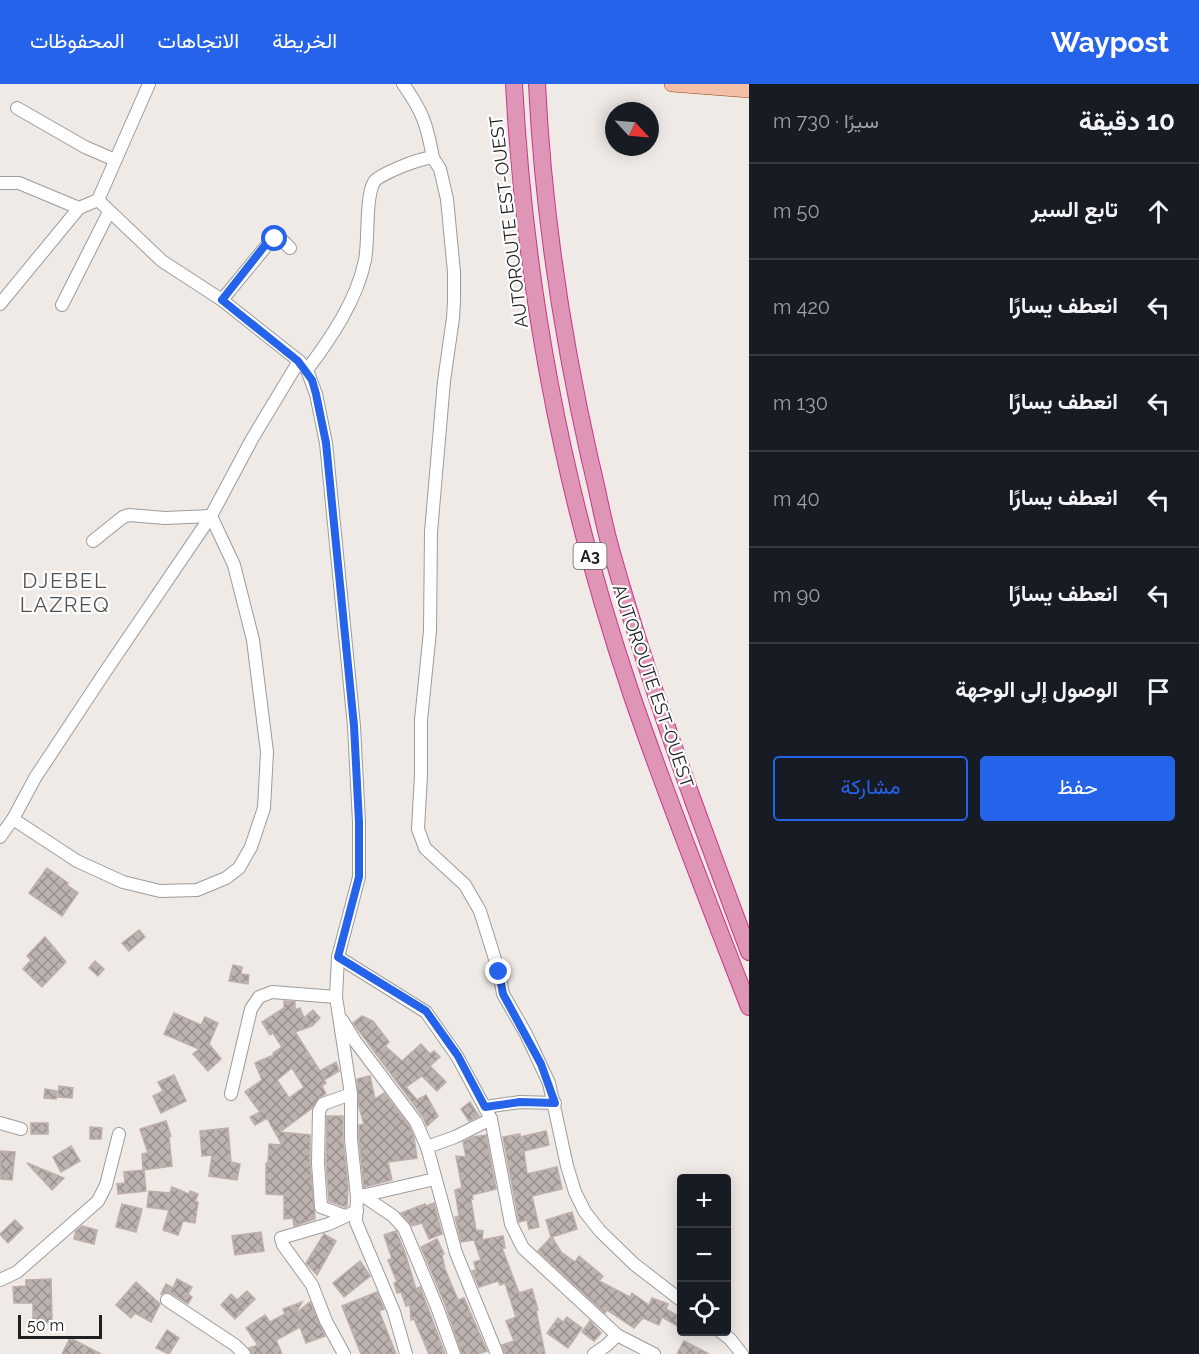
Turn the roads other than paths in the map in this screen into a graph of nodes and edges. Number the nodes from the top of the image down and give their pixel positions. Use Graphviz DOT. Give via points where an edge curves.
graph roads {
  1 [pos="149,84"];
  2 [pos="403,84"];
  3 [pos="514,84"];
  4 [pos="537,84"];
  5 [pos="672,84"];
  6 [pos="749,90"];
  7 [pos="17,108"];
  8 [pos="433,158"];
  9 [pos="114,160"];
  10 [pos="0,183"];
  11 [pos="98,200"];
  12 [pos="79,208"];
  13 [pos="109,212"];
  14 [pos="290,248"];
  15 [pos="222,300"];
  16 [pos="0,304"];
  17 [pos="62,305"];
  18 [pos="303,366"];
  19 [pos="211,516"];
  20 [pos="93,542"];
  21 [pos="12,819"];
  22 [pos="0,837"];
  23 [pos="749,952"];
  24 [pos="338,957"];
  25 [pos="336,997"];
  26 [pos="749,1007"];
  27 [pos="339,1016"];
  28 [pos="231,1094"];
  29 [pos="351,1094"];
  30 [pos="555,1103"];
  31 [pos="485,1107"];
  32 [pos="491,1119"];
  33 [pos="0,1123"];
  34 [pos="21,1129"];
  35 [pos="119,1134"];
  36 [pos="427,1147"];
  37 [pos="435,1179"];
  38 [pos="359,1196"];
  39 [pos="351,1213"];
  40 [pos="0,1280"];
  41 [pos="677,1298"];
  42 [pos="167,1300"];
  43 [pos="617,1335"];
  44 [pos="726,1336"];
  45 [pos="649,1353"];
  46 [pos="244,1354"];
  47 [pos="344,1354"];
  48 [pos="406,1354"];
  49 [pos="454,1354"];
  50 [pos="497,1354"];
  51 [pos="594,1354"];
  52 [pos="742,1354"];
  1 -- 9 [label="street"];
  2 -- 8 [label="street" via="427,126"];
  3 -- 26 [label="highway, AUTOROUTE EST-OUEST / A3" via="531,279 557,423 590,554 632,696"];
  4 -- 23 [label="highway, AUTOROUTE EST-OUEST / A3" via="555,283 612,552 669,731"];
  5 -- 6 [label="main road"];
  7 -- 9 [label="street"];
  8 -- 18 [label="street" via="421,158 374,182 363,270 328,341"];
  8 -- 30 [label="street" via="440,169 447,199 454,272 431,532 430,631 418,829 425,848 465,885 480,910 503,994 541,1064"];
  9 -- 11 [label="street"];
  10 -- 12 [label="street" via="19,183"];
  11 -- 12 [label="street"];
  11 -- 13 [label="street"];
  12 -- 16 [label="street"];
  13 -- 15 [label="street" via="162,261"];
  13 -- 17 [label="street"];
  14 -- 15 [label="street" via="282,240 272,239"];
  15 -- 18 [label="street"];
  18 -- 19 [label="street" via="252,439"];
  18 -- 24 [label="street" via="316,394 326,443 354,726 360,867"];
  19 -- 20 [label="street" via="129,515"];
  19 -- 21 [label="street" via="35,778"];
  19 -- 21 [label="street" via="234,565 253,640 267,752 264,808 239,868 196,890 160,891 123,882 77,861"];
  21 -- 22 [label="street"];
  24 -- 25 [label="street"];
  24 -- 31 [label="street" via="426,1011 458,1056"];
  25 -- 27 [label="street"];
  25 -- 28 [label="street" via="272,992 259,997 251,1009"];
  27 -- 29 [label="street"];
  27 -- 36 [label="street" via="416,1122"];
  29 -- 38 [label="street" via="351,1139"];
  29 -- 39 [label="street" via="323,1104 319,1111 318,1163 322,1208"];
  30 -- 31 [label="street"];
  30 -- 41 [label="street" via="567,1166 585,1212 634,1264"];
  31 -- 32 [label="street"];
  32 -- 36 [label="street"];
  32 -- 43 [label="street" via="511,1224 518,1241"];
  33 -- 34 [label="street"];
  35 -- 40 [label="street" via="98,1201 16,1272"];
  36 -- 37 [label="street"];
  37 -- 38 [label="street"];
  37 -- 50 [label="street" via="456,1253"];
  38 -- 39 [label="street"];
  38 -- 49 [label="street" via="393,1216 404,1228"];
  39 -- 47 [label="street" via="316,1229 281,1238 312,1285"];
  39 -- 48 [label="street" via="394,1312"];
  42 -- 46 [label="street"];
  43 -- 45 [label="street"];
  43 -- 51 [label="street"];
  44 -- 52 [label="street"];
}
